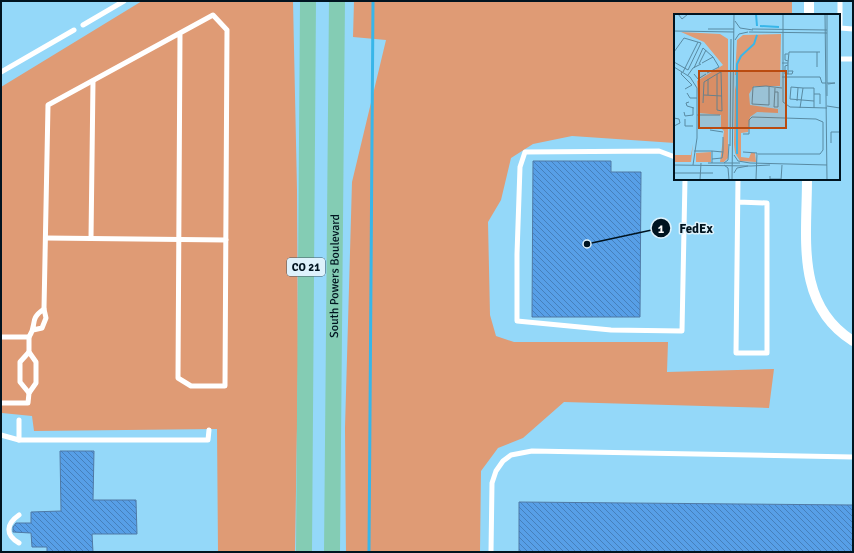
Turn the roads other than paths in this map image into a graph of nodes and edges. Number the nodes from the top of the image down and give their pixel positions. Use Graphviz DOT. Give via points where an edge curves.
graph roads {
  1 [pos="124,1"];
  2 [pos="308,1"];
  3 [pos="337,1"];
  4 [pos="809,1"];
  5 [pos="840,1"];
  6 [pos="809,14"];
  7 [pos="84,25"];
  8 [pos="853,29"];
  9 [pos="74,30"];
  10 [pos="180,33"];
  11 [pos="840,59"];
  12 [pos="853,59"];
  13 [pos="1,72"];
  14 [pos="93,81"];
  15 [pos="674,158"];
  16 [pos="685,180"];
  17 [pos="738,180"];
  18 [pos="807,180"];
  19 [pos="738,202"];
  20 [pos="46,238"];
  21 [pos="91,238"];
  22 [pos="179,239"];
  23 [pos="226,240"];
  24 [pos="44,309"];
  25 [pos="33,330"];
  26 [pos="1,337"];
  27 [pos="29,337"];
  28 [pos="853,341"];
  29 [pos="29,352"];
  30 [pos="29,392"];
  31 [pos="1,403"];
  32 [pos="19,420"];
  33 [pos="209,430"];
  34 [pos="1,435"];
  35 [pos="19,440"];
  36 [pos="853,457"];
  37 [pos="19,515"];
  38 [pos="19,543"];
  39 [pos="304,552"];
  40 [pos="332,552"];
  41 [pos="491,552"];
  1 -- 7 [label="lane"];
  2 -- 39 [label="highway, CO 21"];
  3 -- 40 [label="highway, South Powers Boulevard / CO 21"];
  4 -- 6 [label="street"];
  5 -- 8 [label="lane" via="840,28"];
  9 -- 13 [label="lane"];
  10 -- 14 [label="lane"];
  10 -- 22 [label="lane"];
  10 -- 23 [label="lane" via="213,15 227,30"];
  11 -- 12 [label="lane"];
  14 -- 20 [label="lane" via="48,105"];
  14 -- 21 [label="lane"];
  15 -- 16 [label="lane" via="659,151 525,152 520,167 517,321 610,330 682,331"];
  17 -- 19 [label="lane"];
  18 -- 28 [label="street" via="807,258 810,285 823,313 844,336"];
  19 -- 19 [label="lane" via="736,353 767,353 767,203"];
  20 -- 21 [label="lane"];
  20 -- 24 [label="lane"];
  21 -- 22 [label="lane"];
  22 -- 23 [label="lane"];
  22 -- 23 [label="lane" via="178,378 191,386 225,386"];
  24 -- 25 [label="lane" via="36,314"];
  24 -- 25 [label="lane" via="46,318 42,328"];
  25 -- 27 [label="lane"];
  26 -- 27 [label="lane"];
  27 -- 29 [label="lane"];
  29 -- 30 [label="lane" via="36,362 36,383"];
  29 -- 30 [label="lane" via="20,362 20,382"];
  30 -- 31 [label="lane" via="28,403"];
  32 -- 35 [label="lane"];
  33 -- 35 [label="lane" via="208,440"];
  34 -- 35 [label="lane"];
  36 -- 41 [label="lane" via="520,452 503,461 492,483"];
  37 -- 38 [label="lane" via="8,527 10,535"];
}
